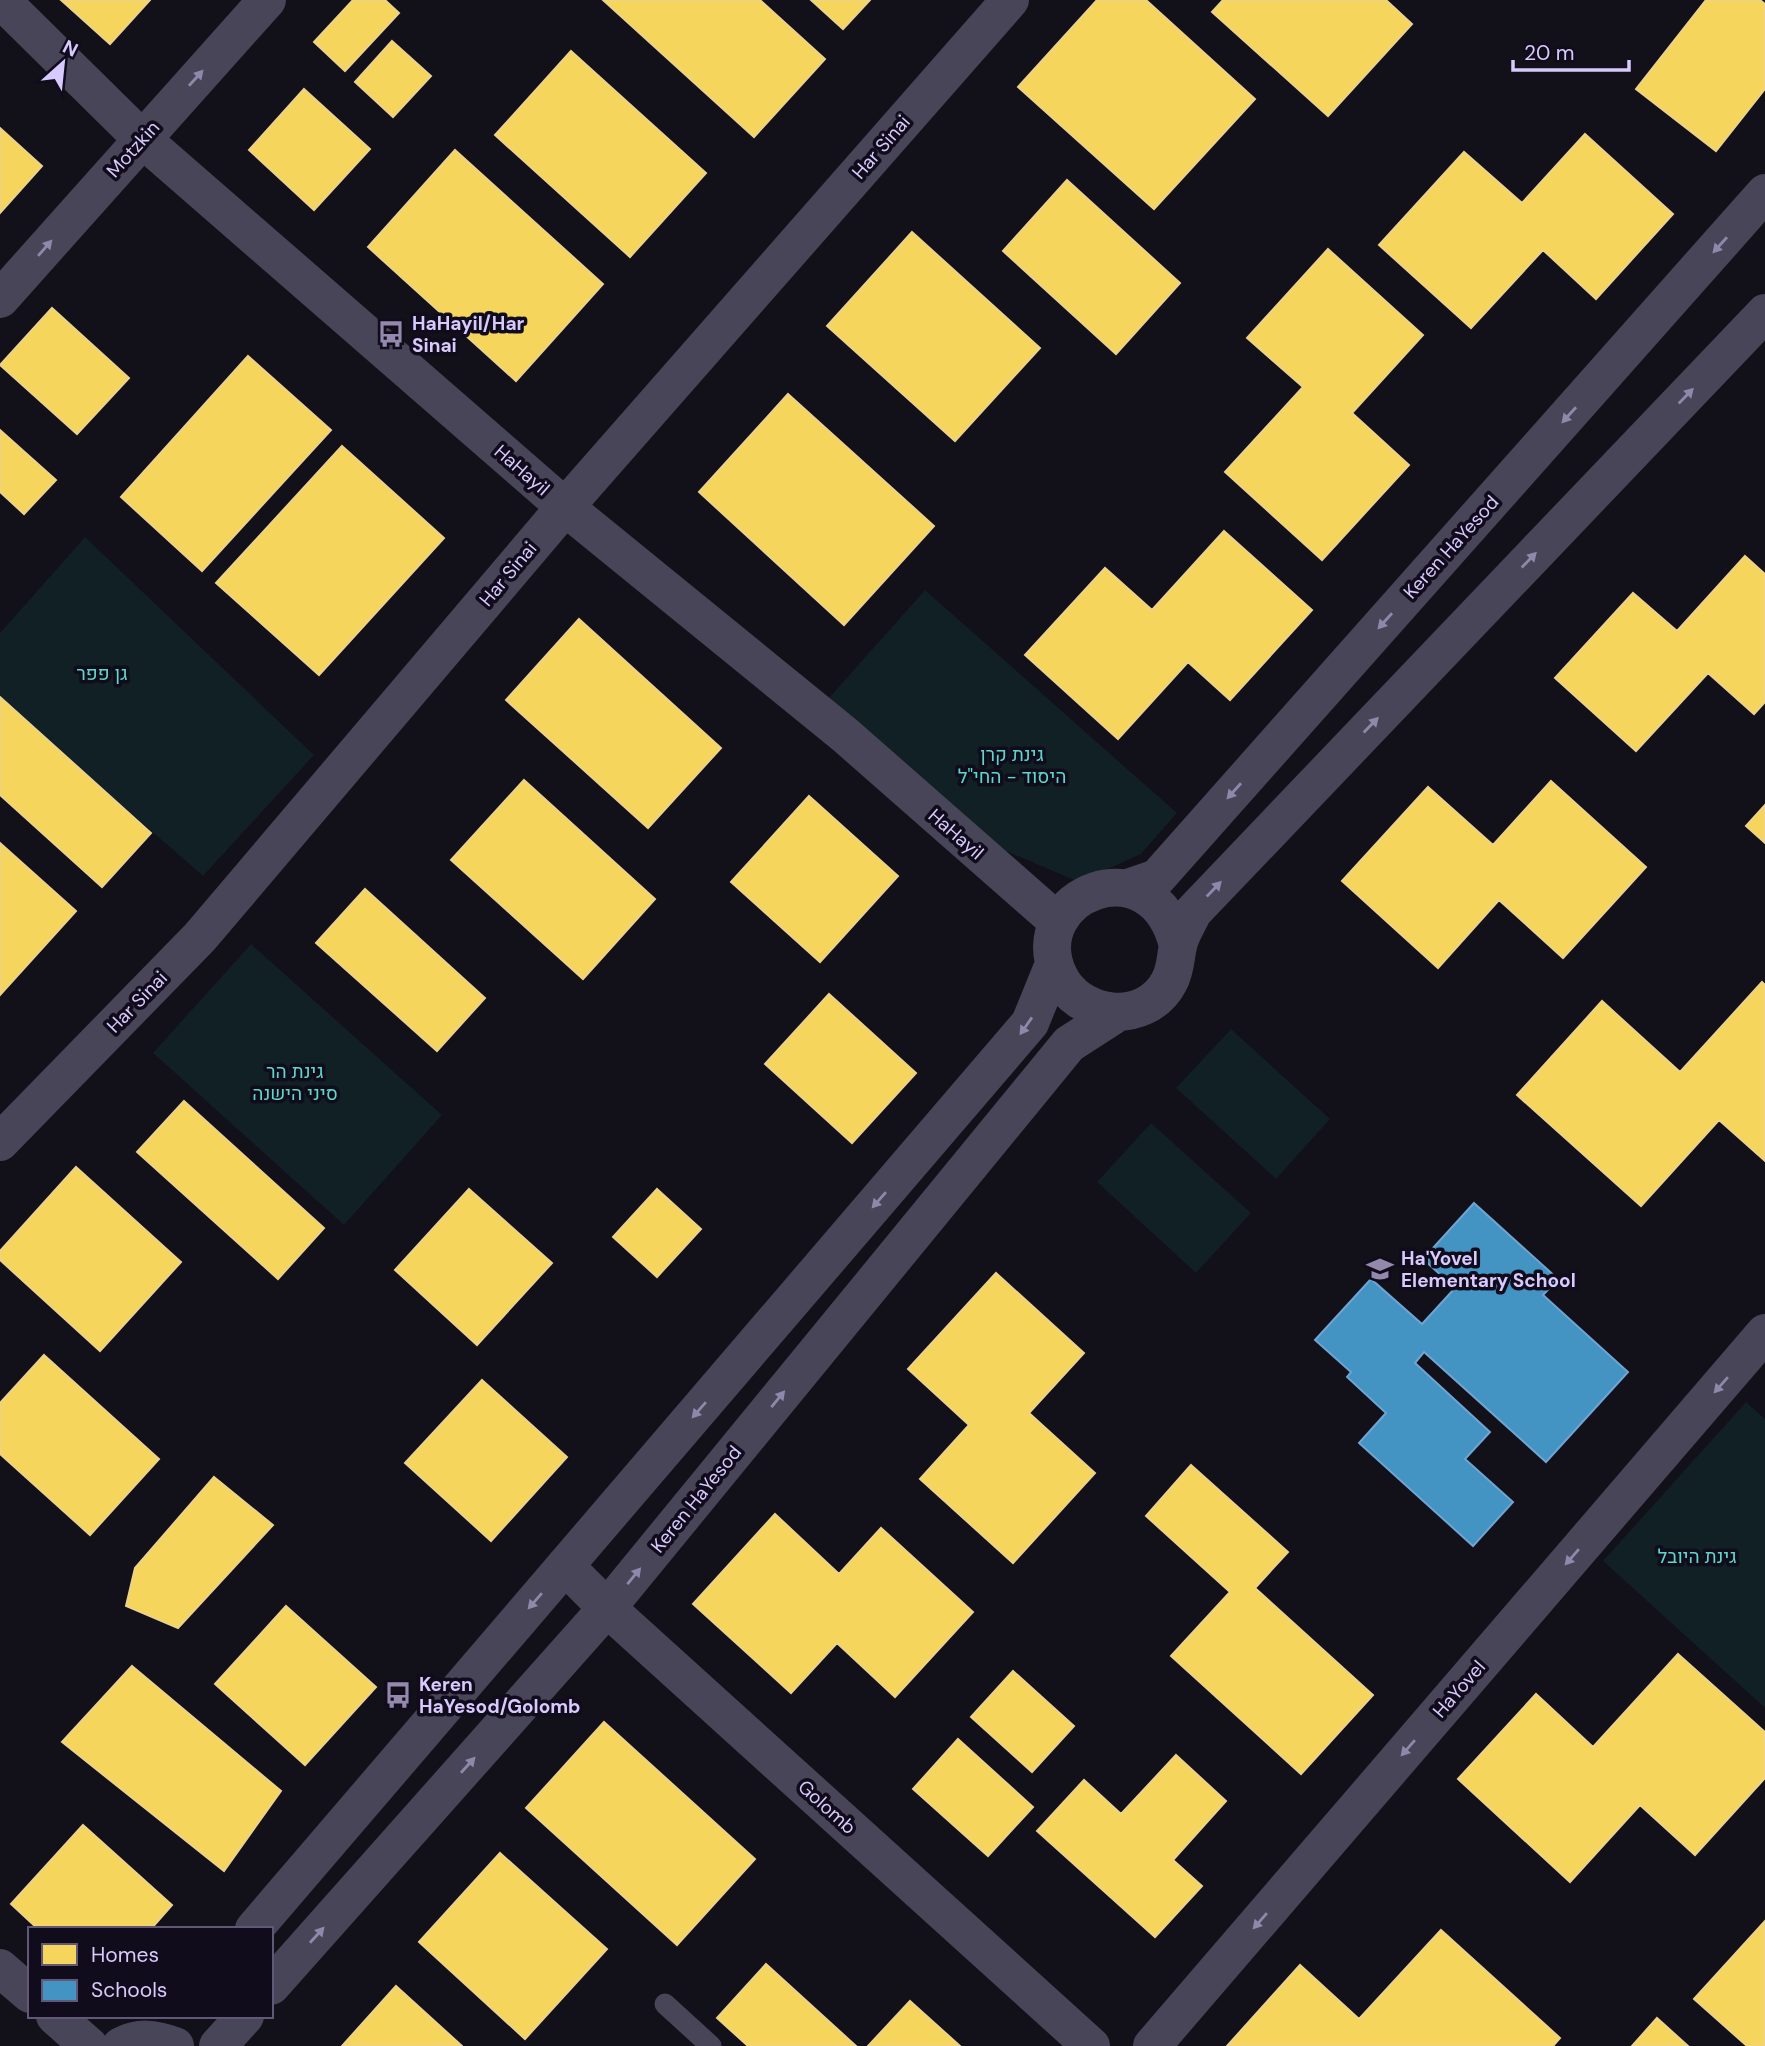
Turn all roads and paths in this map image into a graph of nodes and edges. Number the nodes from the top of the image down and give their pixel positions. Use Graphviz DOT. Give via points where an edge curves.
graph roads {
  1 [pos="1,0"];
  2 [pos="267,0"];
  3 [pos="1010,0"];
  4 [pos="141,138"];
  5 [pos="1765,193"];
  6 [pos="0,299"];
  7 [pos="1765,313"];
  8 [pos="565,508"];
  9 [pos="1128,888"];
  10 [pos="1058,922"];
  11 [pos="1178,946"];
  12 [pos="1054,964"];
  13 [pos="1117,1013"];
  14 [pos="0,1142"];
  15 [pos="1765,1333"];
  16 [pos="565,1566"];
  17 [pos="607,1608"];
  18 [pos="256,1927"];
  19 [pos="0,1968"];
  20 [pos="273,1984"];
  21 [pos="28,1992"];
  22 [pos="665,2004"];
  23 [pos="57,2018"];
  24 [pos="242,2018"];
  25 [pos="171,2034"];
  26 [pos="89,2046"];
  27 [pos="121,2046"];
  28 [pos="218,2046"];
  29 [pos="711,2046"];
  30 [pos="1091,2046"];
  31 [pos="1152,2046"];
  1 -- 4 [label="street, HaHayil"];
  4 -- 2 [label="street, Motzkin, one-way"];
  3 -- 8 [label="street, Har Sinai"];
  6 -- 4 [label="street, Motzkin, one-way"];
  4 -- 8 [label="street, HaHayil"];
  5 -- 9 [label="street, Keren HaYesod, one-way" via="1157,878"];
  11 -- 7 [label="street, one-way" via="1192,912"];
  8 -- 10 [label="street, HaHayil" via="845,735"];
  8 -- 14 [label="street, Har Sinai" via="200,937"];
  9 -- 10 [label="street" via="1088,893 1070,905"];
  9 -- 11 [label="street" via="1162,909"];
  10 -- 12 [label="street" via="1052,943"];
  11 -- 13 [label="street" via="1168,984 1137,1009"];
  12 -- 13 [label="street" via="1062,984 1077,1000 1096,1010"];
  12 -- 16 [label="street, one-way" via="1030,1023"];
  17 -- 13 [label="street, Keren HaYesod, one-way" via="1069,1044"];
  15 -- 31 [label="street, HaYovel, one-way"];
  16 -- 17 [label="street, Golomb"];
  16 -- 18 [label="street, one-way"];
  20 -- 17 [label="street, Keren HaYesod, one-way"];
  17 -- 30 [label="street, Golomb"];
  19 -- 21 [label="street"];
  22 -- 29 [label="lane"];
  23 -- 26 [label="street"];
  24 -- 28 [label="street"];
  25 -- 27 [label="street"];
}
